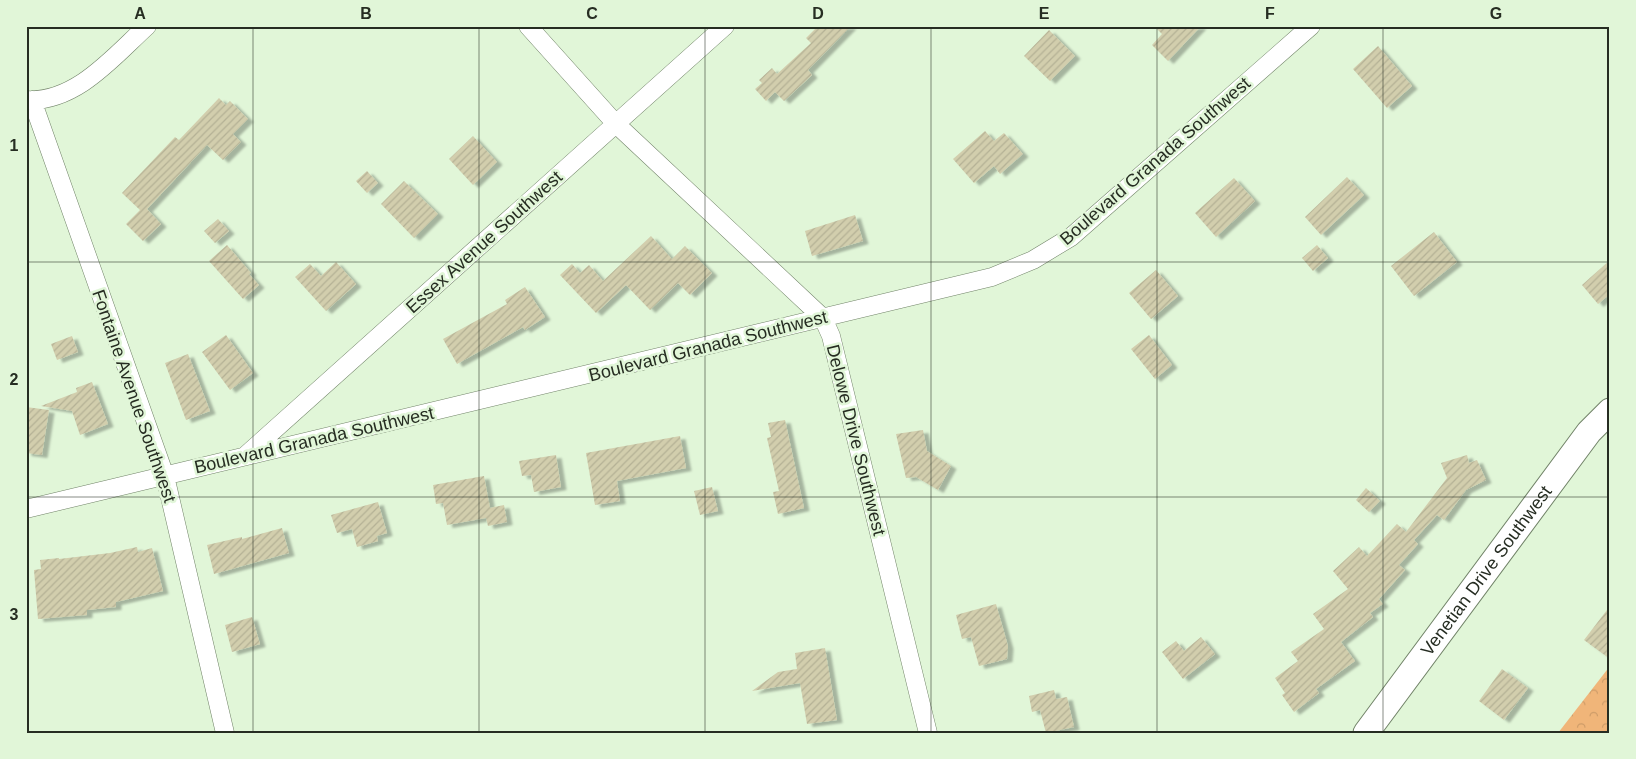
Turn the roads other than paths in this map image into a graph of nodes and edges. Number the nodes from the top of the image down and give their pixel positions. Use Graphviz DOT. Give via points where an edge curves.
graph roads {
  1 [pos="147,26"];
  2 [pos="528,26"];
  3 [pos="725,26"];
  4 [pos="1310,26"];
  5 [pos="29,100"];
  6 [pos="616,124"];
  7 [pos="823,318"];
  8 [pos="1610,411"];
  9 [pos="243,457"];
  10 [pos="165,476"];
  11 [pos="26,509"];
  12 [pos="226,733"];
  13 [pos="928,733"];
  14 [pos="1366,733"];
  1 -- 5 [label="street" via="88,78 62,94"];
  2 -- 6 [label="street, Delowe Drive Southwest"];
  3 -- 6 [label="street, Essex Avenue Southwest"];
  4 -- 7 [label="street, Boulevard Granada Southwest" via="1071,237 1033,260 992,277"];
  5 -- 10 [label="street, Fontaine Avenue Southwest"];
  6 -- 7 [label="street, Delowe Drive Southwest"];
  6 -- 9 [label="street, Essex Avenue Southwest"];
  7 -- 9 [label="street, Boulevard Granada Southwest"];
  7 -- 13 [label="street, Delowe Drive Southwest" via="831,336"];
  8 -- 14 [label="street, Venetian Drive Southwest" via="1589,432"];
  9 -- 10 [label="street, Boulevard Granada Southwest"];
  10 -- 11 [label="street, Boulevard Granada Southwest"];
  10 -- 12 [label="street, Fontaine Avenue Southwest"];
}
